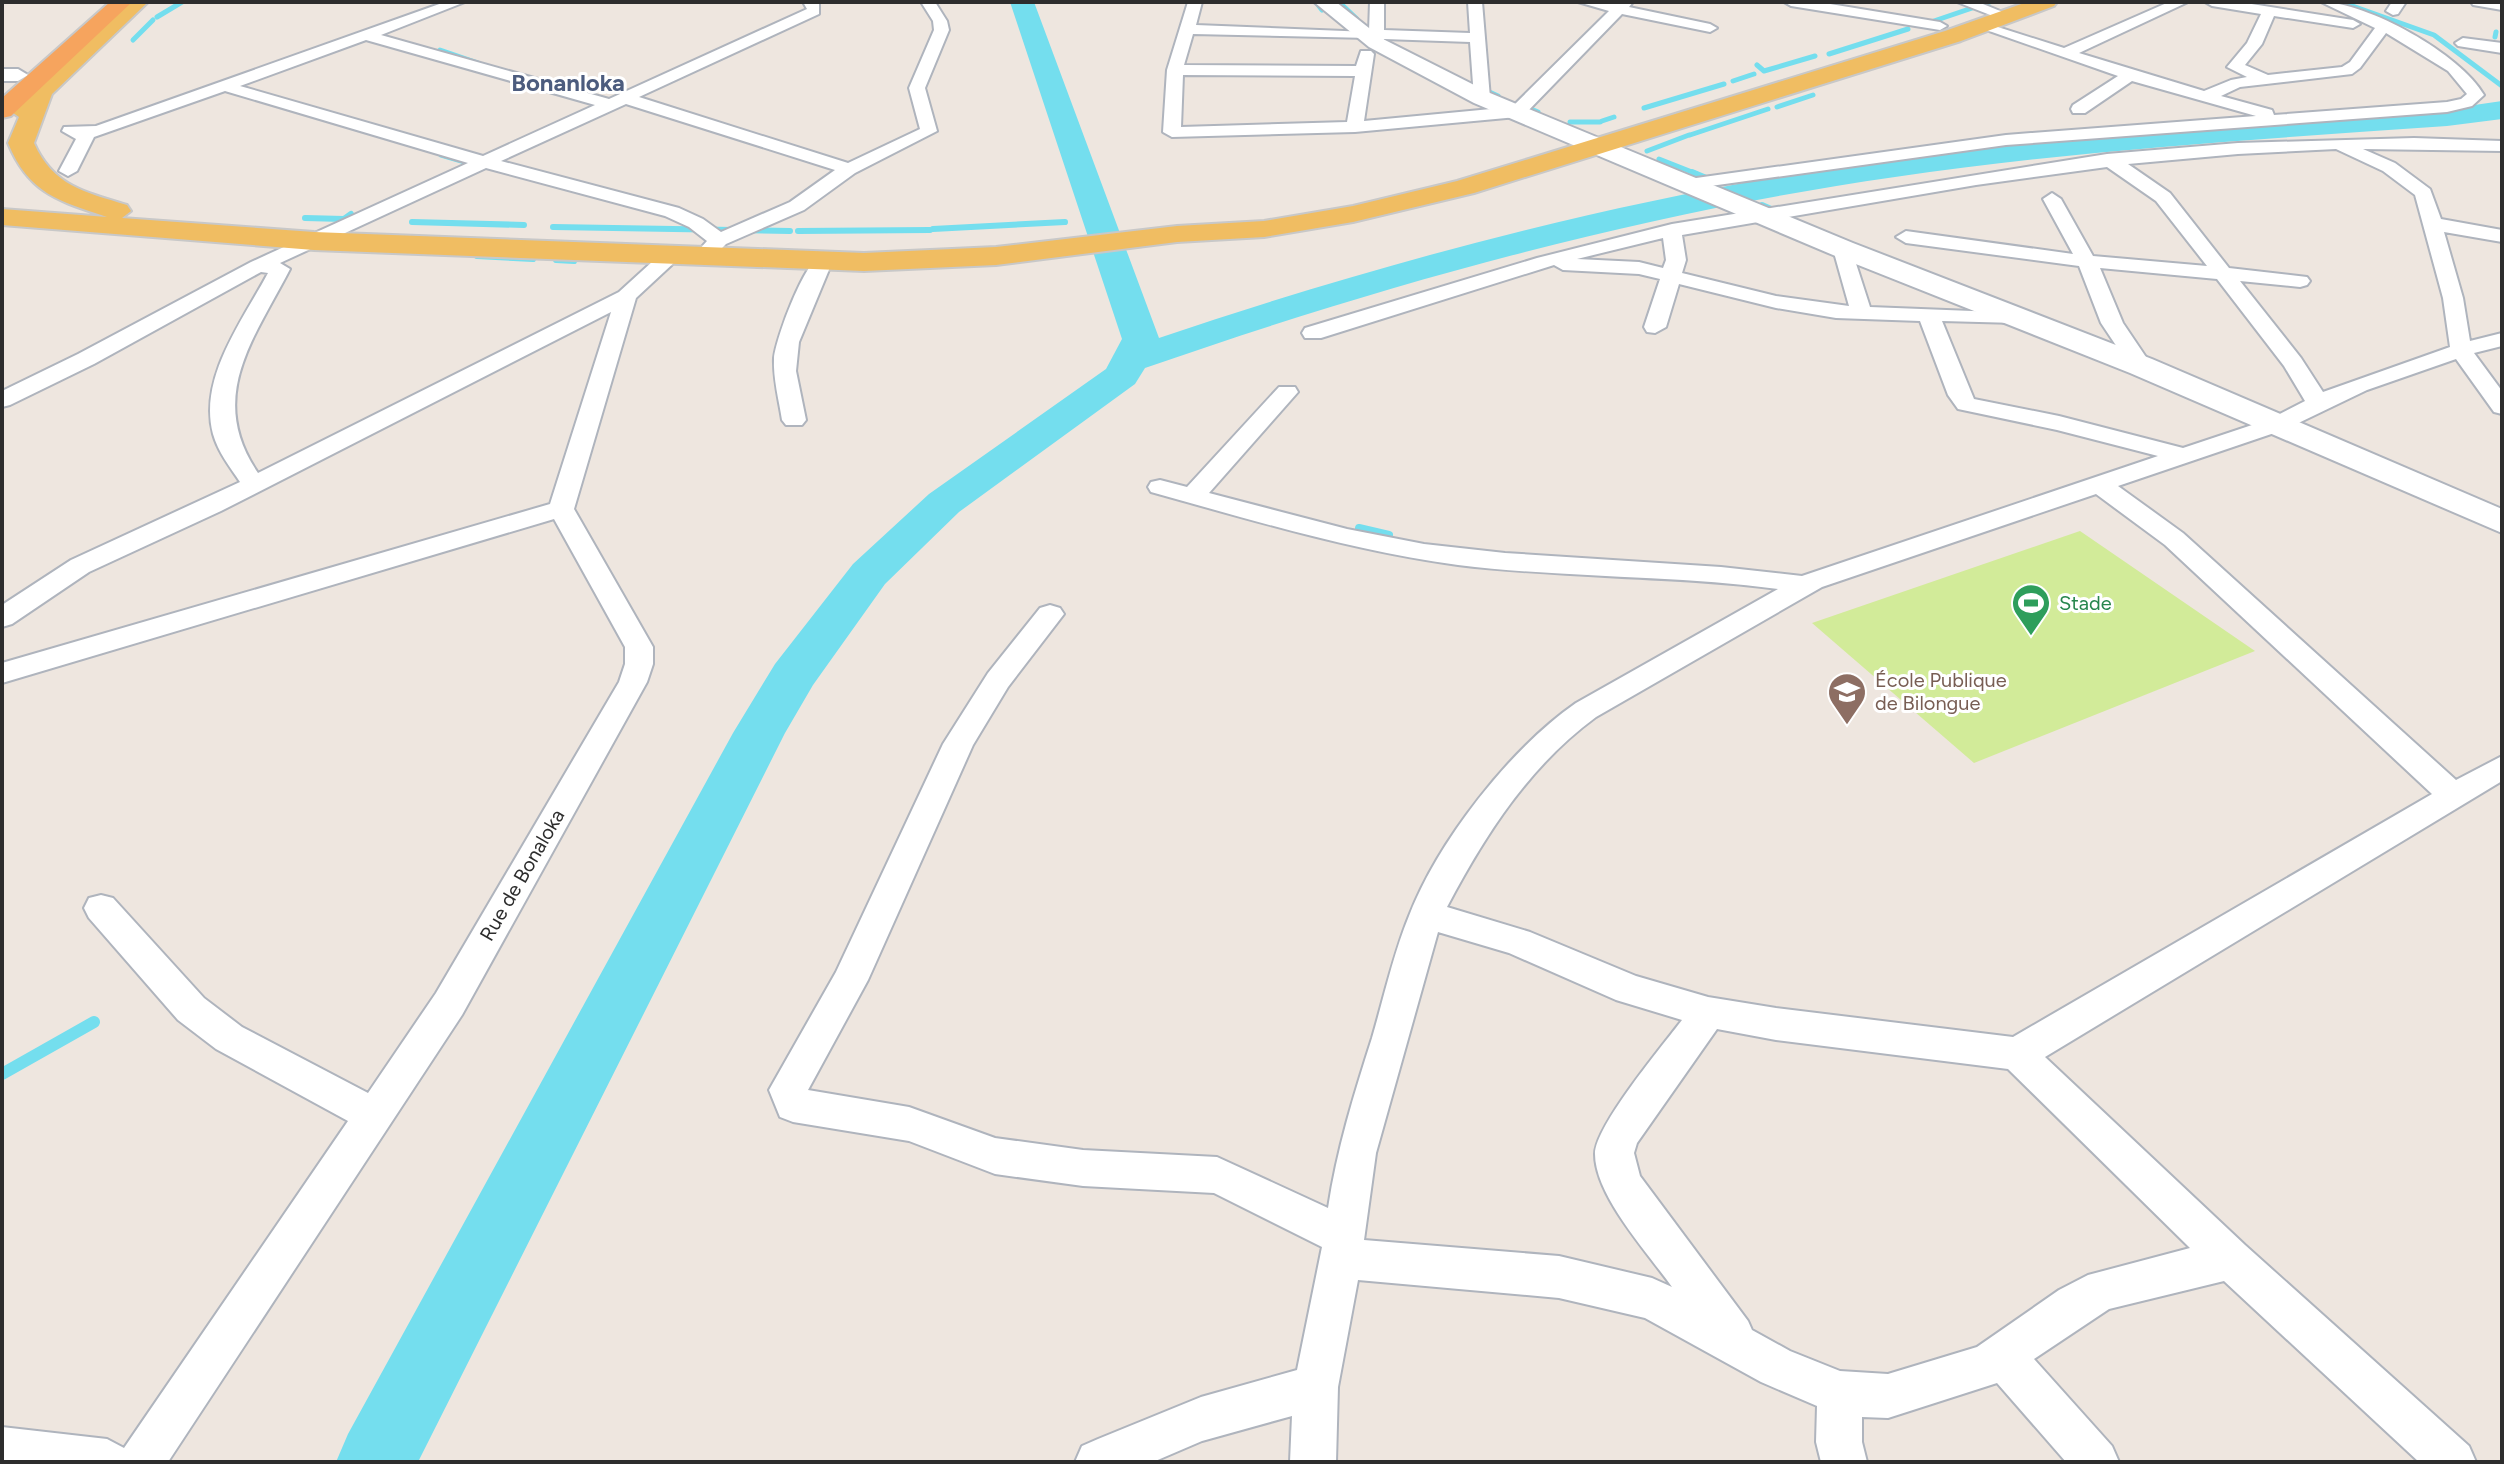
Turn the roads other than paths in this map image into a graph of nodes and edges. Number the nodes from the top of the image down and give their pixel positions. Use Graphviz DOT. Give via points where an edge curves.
graph roads {
  1 [pos="105,2"];
  2 [pos="122,2"];
  3 [pos="138,2"];
  4 [pos="458,2"];
  5 [pos="810,2"];
  6 [pos="928,2"];
  7 [pos="1195,2"];
  8 [pos="1324,2"];
  9 [pos="1377,2"];
  10 [pos="1475,2"];
  11 [pos="1585,2"];
  12 [pos="1791,2"];
  13 [pos="2047,2"];
  14 [pos="2181,2"];
  15 [pos="2212,2"];
  16 [pos="2328,2"];
  17 [pos="2478,2"];
  18 [pos="1838,5"];
  19 [pos="1622,6"];
  20 [pos="2502,6"];
  21 [pos="1989,11"];
  22 [pos="2269,12"];
  23 [pos="1940,26"];
  24 [pos="1710,28"];
  25 [pos="1186,29"];
  26 [pos="2387,29"];
  27 [pos="365,35"];
  28 [pos="1371,38"];
  29 [pos="1477,38"];
  30 [pos="2463,43"];
  31 [pos="2502,48"];
  32 [pos="2066,53"];
  33 [pos="1175,70"];
  34 [pos="1363,71"];
  35 [pos="2130,75"];
  36 [pos="7,79"];
  37 [pos="2269,80"];
  38 [pos="228,87"];
  39 [pos="42,90"];
  40 [pos="2205,97"];
  41 [pos="1482,98"];
  42 [pos="620,102"];
  43 [pos="2079,109"];
  44 [pos="2,111"];
  45 [pos="1517,112"];
  46 [pos="2288,122"];
  47 [pos="1355,127"];
  48 [pos="2,128"];
  49 [pos="2502,129"];
  50 [pos="2327,140"];
  51 [pos="1593,144"];
  52 [pos="2478,145"];
  53 [pos="2502,146"];
  54 [pos="2107,159"];
  55 [pos="484,162"];
  56 [pos="849,169"];
  57 [pos="68,171"];
  58 [pos="1695,187"];
  59 [pos="2,194"];
  60 [pos="2052,199"];
  61 [pos="1758,212"];
  62 [pos="126,215"];
  63 [pos="9,219"];
  64 [pos="2434,224"];
  65 [pos="1672,230"];
  66 [pos="325,236"];
  67 [pos="2502,236"];
  68 [pos="1906,237"];
  69 [pos="1053,244"];
  70 [pos="711,247"];
  71 [pos="1843,249"];
  72 [pos="671,255"];
  73 [pos="823,260"];
  74 [pos="1545,261"];
  75 [pos="2087,262"];
  76 [pos="258,266"];
  77 [pos="1671,275"];
  78 [pos="2223,276"];
  79 [pos="2300,281"];
  80 [pos="626,296"];
  81 [pos="1862,314"];
  82 [pos="1929,316"];
  83 [pos="2016,317"];
  84 [pos="1655,327"];
  85 [pos="1313,333"];
  86 [pos="2502,339"];
  87 [pos="2461,350"];
  88 [pos="2141,366"];
  89 [pos="1287,392"];
  90 [pos="2,400"];
  91 [pos="2317,401"];
  92 [pos="2502,407"];
  93 [pos="794,420"];
  94 [pos="2278,424"];
  95 [pos="2185,456"];
  96 [pos="2099,484"];
  97 [pos="254,485"];
  98 [pos="1160,487"];
  99 [pos="1192,496"];
  100 [pos="561,509"];
  101 [pos="2502,522"];
  102 [pos="1807,585"];
  103 [pos="1050,614"];
  104 [pos="2,618"];
  105 [pos="2,673"];
  106 [pos="2502,767"];
  107 [pos="2455,797"];
  108 [pos="101,908"];
  109 [pos="1426,915"];
  110 [pos="1708,1012"];
  111 [pos="2017,1054"];
  112 [pos="374,1116"];
  113 [pos="1343,1248"];
  114 [pos="2230,1259"];
  115 [pos="1739,1344"];
  116 [pos="2001,1355"];
  117 [pos="1316,1387"];
  118 [pos="1840,1393"];
  119 [pos="2,1450"];
  120 [pos="107,1462"];
  121 [pos="141,1462"];
  122 [pos="1098,1462"];
  123 [pos="1313,1462"];
  124 [pos="1844,1462"];
  125 [pos="2096,1462"];
  126 [pos="2453,1462"];
  1 -- 36 [label="main road"];
  2 -- 44 [label="highway"];
  3 -- 39 [label="main road"];
  4 -- 27 [label="street"];
  5 -- 42 [label="street" via="814,11"];
  6 -- 56 [label="street" via="942,28 939,46 929,54 918,83 929,131"];
  7 -- 25 [label="street"];
  8 -- 28 [label="main road"];
  9 -- 28 [label="street"];
  10 -- 29 [label="street"];
  11 -- 19 [label="street"];
  12 -- 18 [label="street"];
  13 -- 21 [label="main road"];
  14 -- 32 [label="street"];
  15 -- 22 [label="street"];
  16 -- 26 [label="street"];
  17 -- 20 [label="street"];
  18 -- 23 [label="street"];
  19 -- 24 [label="street"];
  19 -- 45 [label="street"];
  21 -- 23 [label="main road"];
  21 -- 32 [label="street"];
  21 -- 51 [label="main road"];
  22 -- 26 [label="street"];
  22 -- 37 [label="street" via="2254,44 2235,67"];
  23 -- 51 [label="main road" via="1624,125"];
  25 -- 28 [label="street"];
  25 -- 33 [label="street"];
  26 -- 37 [label="street" via="2346,71"];
  26 -- 46 [label="street" via="2464,77 2476,95 2447,107"];
  27 -- 38 [label="street"];
  27 -- 42 [label="street"];
  28 -- 29 [label="street"];
  28 -- 34 [label="street"];
  28 -- 41 [label="main road"];
  29 -- 41 [label="street"];
  30 -- 31 [label="street"];
  32 -- 35 [label="street"];
  33 -- 34 [label="street"];
  33 -- 47 [label="street" via="1172,132"];
  34 -- 47 [label="street"];
  35 -- 40 [label="street"];
  35 -- 43 [label="street"];
  37 -- 40 [label="street" via="2237,83"];
  38 -- 55 [label="street"];
  38 -- 57 [label="street" via="78,132"];
  39 -- 48 [label="main road"];
  39 -- 62 [label="main road" via="21,143 28,166 53,188"];
  40 -- 46 [label="street"];
  41 -- 45 [label="main road"];
  42 -- 55 [label="street"];
  42 -- 56 [label="street"];
  45 -- 47 [label="street"];
  45 -- 51 [label="main road"];
  46 -- 50 [label="street"];
  46 -- 58 [label="street" via="2006,140"];
  49 -- 52 [label="street" via="2480,135"];
  50 -- 52 [label="street"];
  50 -- 54 [label="street"];
  50 -- 64 [label="street" via="2409,180 2424,193"];
  51 -- 58 [label="main road"];
  51 -- 69 [label="main road" via="1465,187 1353,214 1264,229 1174,229"];
  52 -- 53 [label="street"];
  54 -- 61 [label="street"];
  54 -- 78 [label="street" via="2163,197"];
  55 -- 66 [label="street"];
  55 -- 70 [label="street" via="672,212 696,223"];
  56 -- 70 [label="street" via="797,206"];
  58 -- 61 [label="main road"];
  59 -- 62 [label="main road" via="53,208"];
  60 -- 75 [label="street"];
  61 -- 65 [label="street"];
  61 -- 71 [label="main road"];
  62 -- 66 [label="main road"];
  63 -- 66 [label="main road"];
  64 -- 67 [label="street"];
  64 -- 87 [label="street"];
  65 -- 74 [label="street"];
  65 -- 77 [label="street" via="1676,260"];
  66 -- 70 [label="main road"];
  66 -- 72 [label="main road"];
  66 -- 76 [label="street"];
  68 -- 75 [label="street"];
  69 -- 70 [label="main road" via="943,249"];
  69 -- 73 [label="main road" via="944,260"];
  70 -- 72 [label="main road"];
  70 -- 73 [label="main road"];
  71 -- 81 [label="street"];
  71 -- 83 [label="main road"];
  72 -- 80 [label="street"];
  73 -- 93 [label="street" via="785,355"];
  74 -- 77 [label="street"];
  74 -- 85 [label="street"];
  75 -- 78 [label="street"];
  75 -- 88 [label="street" via="2112,323"];
  76 -- 90 [label="street"];
  76 -- 97 [label="street" via="280,269 231,366 222,396 223,427"];
  77 -- 81 [label="street" via="1776,302"];
  77 -- 84 [label="street"];
  78 -- 79 [label="street"];
  78 -- 91 [label="street"];
  80 -- 97 [label="street"];
  80 -- 100 [label="street"];
  81 -- 82 [label="street"];
  82 -- 83 [label="street"];
  82 -- 95 [label="street" via="1966,404"];
  83 -- 88 [label="main road"];
  86 -- 87 [label="street"];
  87 -- 91 [label="street"];
  87 -- 92 [label="street"];
  88 -- 94 [label="main road"];
  89 -- 99 [label="street"];
  91 -- 94 [label="street"];
  94 -- 95 [label="street"];
  94 -- 101 [label="main road"];
  95 -- 96 [label="street"];
  96 -- 102 [label="street"];
  96 -- 107 [label="street" via="2174,539"];
  97 -- 104 [label="street" via="80,566"];
  98 -- 99 [label="street"];
  99 -- 102 [label="street" via="1432,553"];
  100 -- 105 [label="street"];
  100 -- 112 [label="street, Rue de Bonaloka" via="639,647 639,664 449,1004"];
  102 -- 109 [label="street" via="1558,730 1491,805"];
  103 -- 113 [label="street" via="998,680 958,744 850,980 788,1090 793,1105 909,1124 995,1156 1083,1168 1217,1175"];
  106 -- 107 [label="street"];
  107 -- 111 [label="street"];
  108 -- 112 [label="street" via="191,1009 229,1038"];
  109 -- 110 [label="street" via="1518,942 1629,989"];
  109 -- 113 [label="street" via="1356,1153"];
  110 -- 111 [label="street"];
  110 -- 115 [label="street" via="1621,1134 1614,1153 1622,1184"];
  111 -- 114 [label="street"];
  112 -- 121 [label="street, Rue de Bonaloka"];
  113 -- 115 [label="street" via="1559,1277 1652,1299"];
  113 -- 117 [label="street"];
  114 -- 116 [label="street" via="2103,1290"];
  114 -- 126 [label="street"];
  115 -- 118 [label="street" via="1776,1367"];
  116 -- 118 [label="street" via="1988,1365 1888,1396"];
  116 -- 125 [label="street"];
  117 -- 122 [label="street" via="1201,1419"];
  117 -- 123 [label="street"];
  118 -- 124 [label="street"];
  119 -- 120 [label="street"];
}
